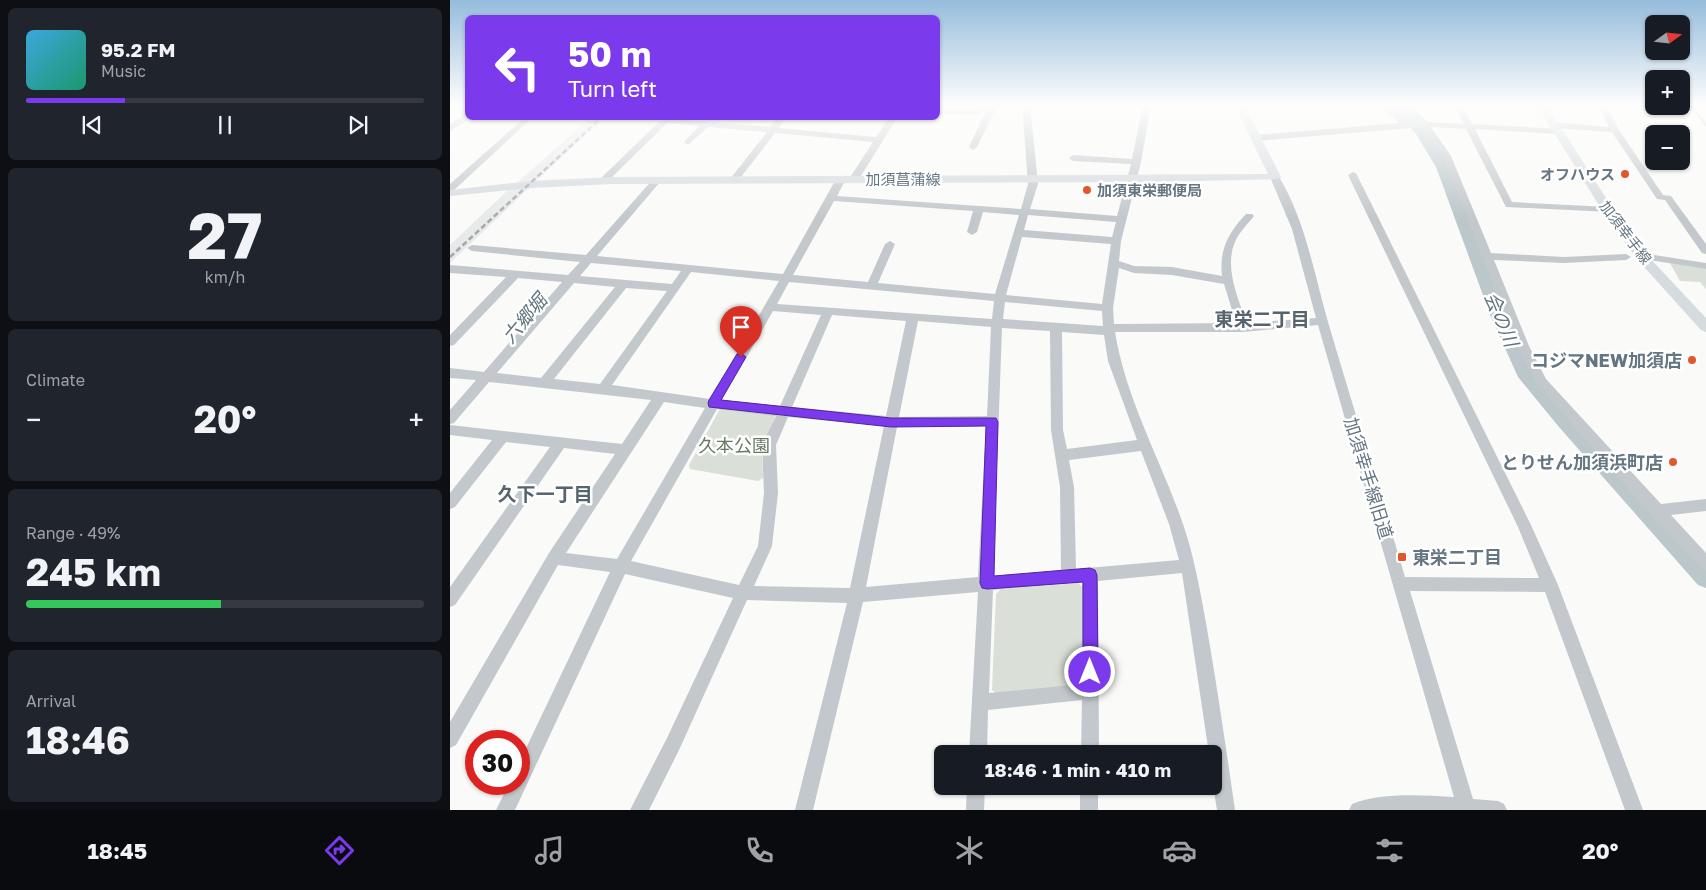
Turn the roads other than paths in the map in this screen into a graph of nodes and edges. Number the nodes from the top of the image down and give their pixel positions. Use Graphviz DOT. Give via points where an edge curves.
graph roads {
  1 [pos="502,142"];
  2 [pos="643,142"];
  3 [pos="763,142"];
  4 [pos="877,142"];
  5 [pos="976,142"];
  6 [pos="1029,142"];
  7 [pos="1140,142"];
  8 [pos="1258,142"];
  9 [pos="1436,142"];
  10 [pos="1476,142"];
  11 [pos="1565,142"];
  12 [pos="1623,142"];
  13 [pos="973,147"];
  14 [pos="1073,158"];
  15 [pos="1136,162"];
  16 [pos="1352,175"];
  17 [pos="1275,177"];
  18 [pos="735,179"];
  19 [pos="841,179"];
  20 [pos="854,179"];
  21 [pos="657,180"];
  22 [pos="1032,180"];
  23 [pos="1130,180"];
  24 [pos="602,182"];
  25 [pos="450,189"];
  26 [pos="450,193"];
  27 [pos="831,198"];
  28 [pos="979,208"];
  29 [pos="1608,210"];
  30 [pos="1025,212"];
  31 [pos="1249,216"];
  32 [pos="1120,219"];
  33 [pos="972,232"];
  34 [pos="1018,233"];
  35 [pos="1116,241"];
  36 [pos="890,244"];
  37 [pos="472,248"];
  38 [pos="1706,251"];
  39 [pos="1488,256"];
  40 [pos="1641,256"];
  41 [pos="1626,257"];
  42 [pos="589,259"];
  43 [pos="1114,263"];
  44 [pos="1706,266"];
  45 [pos="689,268"];
  46 [pos="450,269"];
  47 [pos="516,274"];
  48 [pos="787,278"];
  49 [pos="572,279"];
  50 [pos="1228,281"];
  51 [pos="623,284"];
  52 [pos="872,285"];
  53 [pos="675,288"];
  54 [pos="999,298"];
  55 [pos="770,308"];
  56 [pos="1106,308"];
  57 [pos="828,311"];
  58 [pos="913,316"];
  59 [pos="1322,320"];
  60 [pos="997,323"];
  61 [pos="1056,327"];
  62 [pos="1706,327"];
  63 [pos="1242,328"];
  64 [pos="1109,329"];
  65 [pos="450,342"];
  66 [pos="450,373"];
  67 [pos="486,377"];
  68 [pos="543,384"];
  69 [pos="602,389"];
  70 [pos="661,396"];
  71 [pos="713,403"];
  72 [pos="783,411"];
  73 [pos="450,420"];
  74 [pos="891,422"];
  75 [pos="992,422"];
  76 [pos="450,430"];
  77 [pos="504,436"];
  78 [pos="562,442"];
  79 [pos="1144,445"];
  80 [pos="626,450"];
  81 [pos="1061,455"];
  82 [pos="450,503"];
  83 [pos="1706,505"];
  84 [pos="1656,511"];
  85 [pos="554,558"];
  86 [pos="1706,563"];
  87 [pos="621,566"];
  88 [pos="1188,566"];
  89 [pos="1090,575"];
  90 [pos="1069,577"];
  91 [pos="987,583"];
  92 [pos="1401,584"];
  93 [pos="1550,585"];
  94 [pos="745,593"];
  95 [pos="856,596"];
  96 [pos="450,600"];
  97 [pos="1090,690"];
  98 [pos="981,702"];
  99 [pos="450,739"];
  100 [pos="979,745"];
  101 [pos="1090,745"];
  102 [pos="530,758"];
  103 [pos="512,795"];
  104 [pos="976,795"];
  105 [pos="1089,795"];
  106 [pos="1467,809"];
  107 [pos="505,810"];
  108 [pos="639,810"];
  109 [pos="804,810"];
  110 [pos="975,810"];
  111 [pos="1089,810"];
  112 [pos="1226,810"];
  113 [pos="1358,810"];
  114 [pos="1498,810"];
  115 [pos="1634,810"];
  1 -- 25 [label="street"];
  2 -- 24 [label="street"];
  3 -- 18 [label="street"];
  4 -- 20 [label="street"];
  5 -- 13 [label="street"];
  6 -- 22 [label="street"];
  7 -- 15 [label="street"];
  8 -- 17 [label="main road"];
  9 -- 39 [label="street" via="1447,156"];
  10 -- 29 [label="street" via="1509,205"];
  11 -- 29 [label="main road, 加須幸手線"];
  12 -- 38 [label="street" via="1660,197 1668,198"];
  14 -- 15 [label="street"];
  15 -- 23 [label="street"];
  16 -- 93 [label="street" via="1501,475"];
  17 -- 23 [label="main road, 加須菖蒲線"];
  17 -- 59 [label="street, 加須幸手線旧道" via="1297,231"];
  18 -- 19 [label="main road, 加須菖蒲線"];
  18 -- 21 [label="main road, 加須菖蒲線"];
  19 -- 20 [label="main road, 加須菖蒲線"];
  19 -- 27 [label="street"];
  20 -- 22 [label="main road, 加須菖蒲線"];
  21 -- 24 [label="main road, 加須菖蒲線"];
  21 -- 42 [label="street"];
  22 -- 23 [label="main road, 加須菖蒲線"];
  22 -- 30 [label="street"];
  23 -- 32 [label="street"];
  24 -- 26 [label="main road, 加須菖蒲線"];
  27 -- 28 [label="street"];
  27 -- 48 [label="street"];
  28 -- 30 [label="street"];
  28 -- 33 [label="street"];
  29 -- 40 [label="main road, 加須幸手線"];
  30 -- 32 [label="street"];
  30 -- 34 [label="street"];
  31 -- 50 [label="street" via="1228,248"];
  32 -- 35 [label="street"];
  34 -- 35 [label="street"];
  34 -- 54 [label="street"];
  35 -- 43 [label="street"];
  36 -- 52 [label="street"];
  37 -- 42 [label="street"];
  39 -- 41 [label="street" via="1564,260"];
  39 -- 84 [label="street" via="1523,346 1542,382"];
  40 -- 44 [label="street"];
  40 -- 62 [label="main road, 加須幸手線"];
  42 -- 45 [label="street"];
  42 -- 49 [label="street"];
  43 -- 50 [label="street" via="1134,269 1172,270"];
  43 -- 56 [label="street"];
  45 -- 48 [label="street"];
  45 -- 53 [label="street"];
  46 -- 47 [label="street"];
  47 -- 49 [label="street"];
  47 -- 65 [label="street"];
  48 -- 52 [label="street"];
  48 -- 55 [label="street"];
  49 -- 51 [label="street"];
  49 -- 67 [label="street"];
  50 -- 63 [label="street"];
  51 -- 53 [label="street"];
  51 -- 68 [label="street"];
  52 -- 54 [label="street"];
  53 -- 69 [label="street"];
  54 -- 56 [label="street"];
  54 -- 60 [label="street"];
  55 -- 57 [label="street"];
  55 -- 71 [label="street"];
  56 -- 64 [label="street"];
  57 -- 58 [label="street"];
  57 -- 72 [label="street"];
  58 -- 60 [label="street"];
  58 -- 74 [label="street"];
  59 -- 63 [label="street"];
  59 -- 92 [label="street, 加須幸手線旧道"];
  60 -- 61 [label="street"];
  60 -- 75 [label="street"];
  61 -- 64 [label="street"];
  61 -- 81 [label="street" via="1057,430"];
  63 -- 64 [label="street"];
  64 -- 79 [label="street" via="1117,368"];
  66 -- 67 [label="street"];
  67 -- 68 [label="street"];
  67 -- 73 [label="street"];
  68 -- 69 [label="street"];
  69 -- 70 [label="street"];
  70 -- 71 [label="street"];
  70 -- 80 [label="street"];
  71 -- 72 [label="street"];
  71 -- 87 [label="street"];
  72 -- 74 [label="street"];
  72 -- 94 [label="street" via="768,451 771,493 768,537"];
  74 -- 75 [label="street"];
  74 -- 95 [label="street"];
  75 -- 91 [label="street"];
  76 -- 77 [label="street"];
  77 -- 78 [label="street"];
  77 -- 82 [label="street"];
  78 -- 80 [label="street"];
  78 -- 96 [label="street"];
  79 -- 81 [label="street"];
  79 -- 88 [label="street" via="1176,524"];
  80 -- 85 [label="street"];
  81 -- 90 [label="street" via="1067,487"];
  83 -- 84 [label="street"];
  84 -- 86 [label="street"];
  85 -- 87 [label="street"];
  85 -- 99 [label="street"];
  87 -- 94 [label="street"];
  87 -- 102 [label="street"];
  88 -- 89 [label="street"];
  88 -- 112 [label="street"];
  89 -- 90 [label="street"];
  89 -- 97 [label="street"];
  90 -- 91 [label="street"];
  91 -- 95 [label="street"];
  91 -- 98 [label="street"];
  92 -- 93 [label="street"];
  92 -- 106 [label="street, 加須幸手線旧道"];
  93 -- 115 [label="street"];
  94 -- 95 [label="street"];
  94 -- 108 [label="street"];
  95 -- 109 [label="street"];
  97 -- 98 [label="street"];
  97 -- 101 [label="street"];
  98 -- 100 [label="street"];
  103 -- 107 [label="street"];
  104 -- 110 [label="street"];
  105 -- 111 [label="street"];
  106 -- 113 [label="street" via="1395,806"];
  106 -- 114 [label="street"];
}
